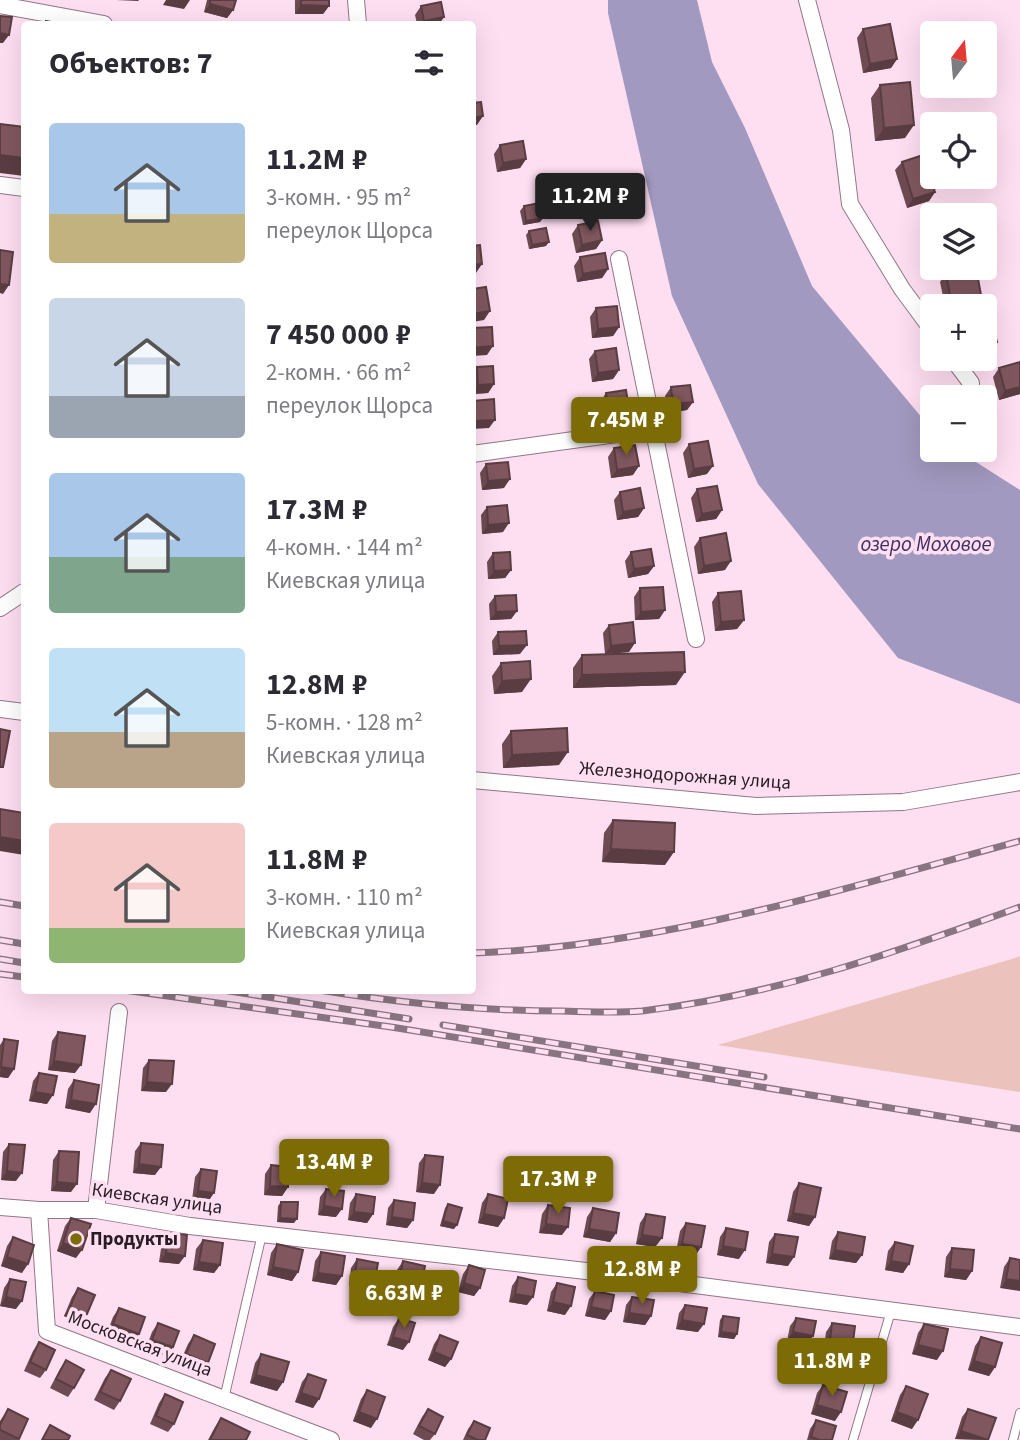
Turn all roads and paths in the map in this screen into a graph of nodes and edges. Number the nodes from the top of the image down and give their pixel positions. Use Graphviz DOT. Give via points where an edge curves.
graph roads {
  1 [pos="356,0"];
  2 [pos="807,0"];
  3 [pos="0,5"];
  4 [pos="88,21"];
  5 [pos="358,21"];
  6 [pos="0,185"];
  7 [pos="21,188"];
  8 [pos="619,259"];
  9 [pos="920,313"];
  10 [pos="962,371"];
  11 [pos="971,383"];
  12 [pos="653,429"];
  13 [pos="476,453"];
  14 [pos="21,594"];
  15 [pos="0,608"];
  16 [pos="696,639"];
  17 [pos="0,709"];
  18 [pos="21,712"];
  19 [pos="476,780"];
  20 [pos="1020,782"];
  21 [pos="119,1012"];
  22 [pos="0,1207"];
  23 [pos="39,1210"];
  24 [pos="96,1210"];
  25 [pos="262,1234"];
  26 [pos="891,1311"];
  27 [pos="1020,1327"];
  28 [pos="224,1399"];
  29 [pos="1020,1413"];
  30 [pos="331,1440"];
  31 [pos="853,1440"];
  32 [pos="1013,1440"];
  1 -- 5 [label="street"];
  2 -- 9 [label="street" via="841,130 850,204"];
  3 -- 4 [label="street"];
  6 -- 7 [label="street"];
  8 -- 12 [label="street"];
  10 -- 11 [label="street"];
  12 -- 13 [label="street"];
  12 -- 16 [label="street"];
  14 -- 15 [label="street"];
  17 -- 18 [label="street"];
  19 -- 20 [label="street, Железнодорожная улица" via="756,806 903,802"];
  21 -- 24 [label="street"];
  22 -- 23 [label="street, Киевская улица"];
  23 -- 24 [label="street, Киевская улица"];
  23 -- 28 [label="street, Московская улица" via="47,1331"];
  24 -- 25 [label="street, Киевская улица"];
  25 -- 26 [label="street, Киевская улица"];
  25 -- 28 [label="lane"];
  26 -- 27 [label="street, Киевская улица"];
  26 -- 31 [label="lane"];
  28 -- 30 [label="street, Московская улица"];
  29 -- 32 [label="lane"];
}
